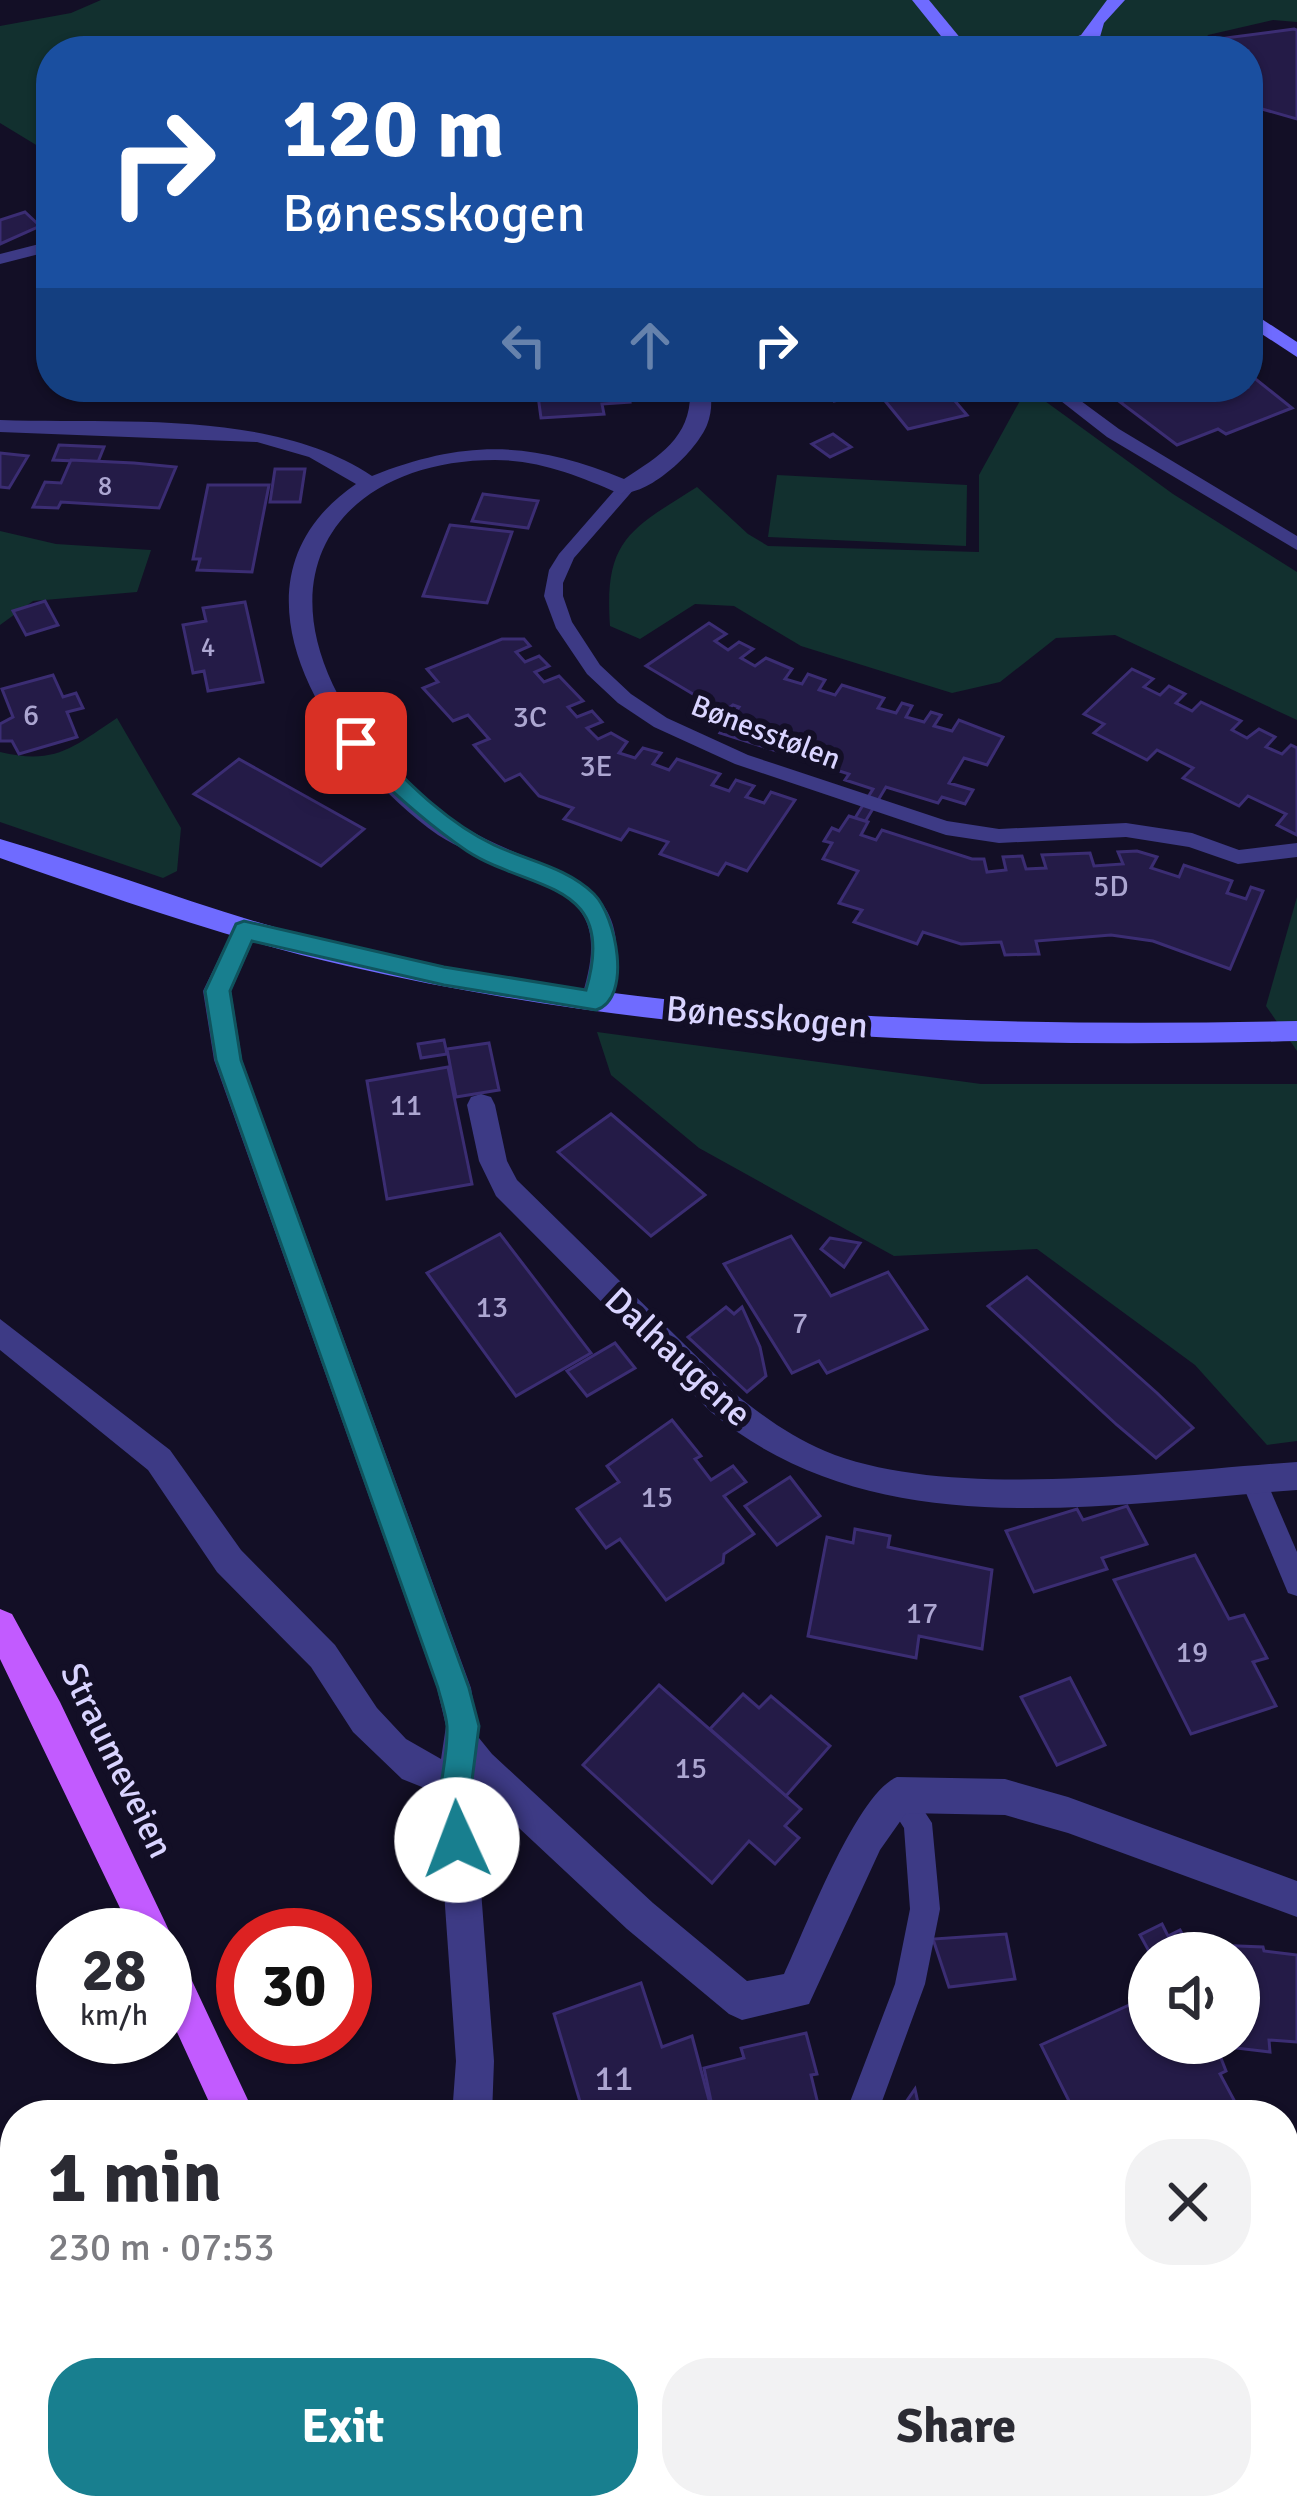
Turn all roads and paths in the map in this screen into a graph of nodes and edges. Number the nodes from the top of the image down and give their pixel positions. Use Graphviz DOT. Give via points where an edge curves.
graph roads {
  1 [pos="920,0"];
  2 [pos="1117,0"];
  3 [pos="950,36"];
  4 [pos="1093,36"];
  5 [pos="36,250"];
  6 [pos="0,259"];
  7 [pos="1263,327"];
  8 [pos="1297,351"];
  9 [pos="700,402"];
  10 [pos="1071,402"];
  11 [pos="0,426"];
  12 [pos="370,484"];
  13 [pos="626,488"];
  14 [pos="1297,544"];
  15 [pos="0,848"];
  16 [pos="1297,850"];
  17 [pos="244,930"];
  18 [pos="596,1000"];
  19 [pos="1297,1031"];
  20 [pos="481,1105"];
  21 [pos="0,1332"];
  22 [pos="1297,1476"];
  23 [pos="1254,1481"];
  24 [pos="1297,1584"];
  25 [pos="0,1625"];
  26 [pos="460,1742"];
  27 [pos="454,1782"];
  28 [pos="897,1795"];
  29 [pos="1297,1899"];
  30 [pos="139,1908"];
  31 [pos="192,2022"];
  32 [pos="228,2100"];
  33 [pos="473,2100"];
  34 [pos="866,2100"];
  1 -- 3 [label="main road"];
  2 -- 4 [label="main road"];
  5 -- 6 [label="lane"];
  7 -- 8 [label="main road"];
  9 -- 13 [label="street, Bønesstølen" via="691,440"];
  10 -- 14 [label="lane"];
  11 -- 12 [label="street" via="298,442"];
  12 -- 13 [label="street" via="445,457 514,453 547,457"];
  12 -- 18 [label="street" via="325,518 306,554 297,591 311,659 339,721 410,799 482,849 561,880 589,903 607,962"];
  13 -- 16 [label="lane, Bønesstølen" via="562,563 553,585 556,611 600,680 686,737 946,828 999,836 1126,830 1238,857"];
  15 -- 17 [label="main road, Bønesskogen"];
  17 -- 18 [label="main road, Bønesskogen" via="444,976"];
  17 -- 26 [label="street" via="217,991 229,1060 454,1688"];
  18 -- 19 [label="main road, Bønesskogen" via="907,1026"];
  20 -- 23 [label="street, Dalhaugene" via="506,1188 722,1402 819,1464 896,1485 1031,1494"];
  21 -- 27 [label="street" via="159,1460 230,1561 323,1656 365,1720 415,1767"];
  22 -- 23 [label="street, Dalhaugene"];
  23 -- 24 [label="lane"];
  25 -- 30 [label="main road, Straumeveien"];
  26 -- 27 [label="street"];
  26 -- 28 [label="street" via="640,1916 742,2001 796,1991 867,1837"];
  27 -- 33 [label="street"];
  28 -- 29 [label="street" via="1005,1797"];
  28 -- 34 [label="lane" via="918,1822 925,1909 910,1984"];
  31 -- 32 [label="main road"];
}
